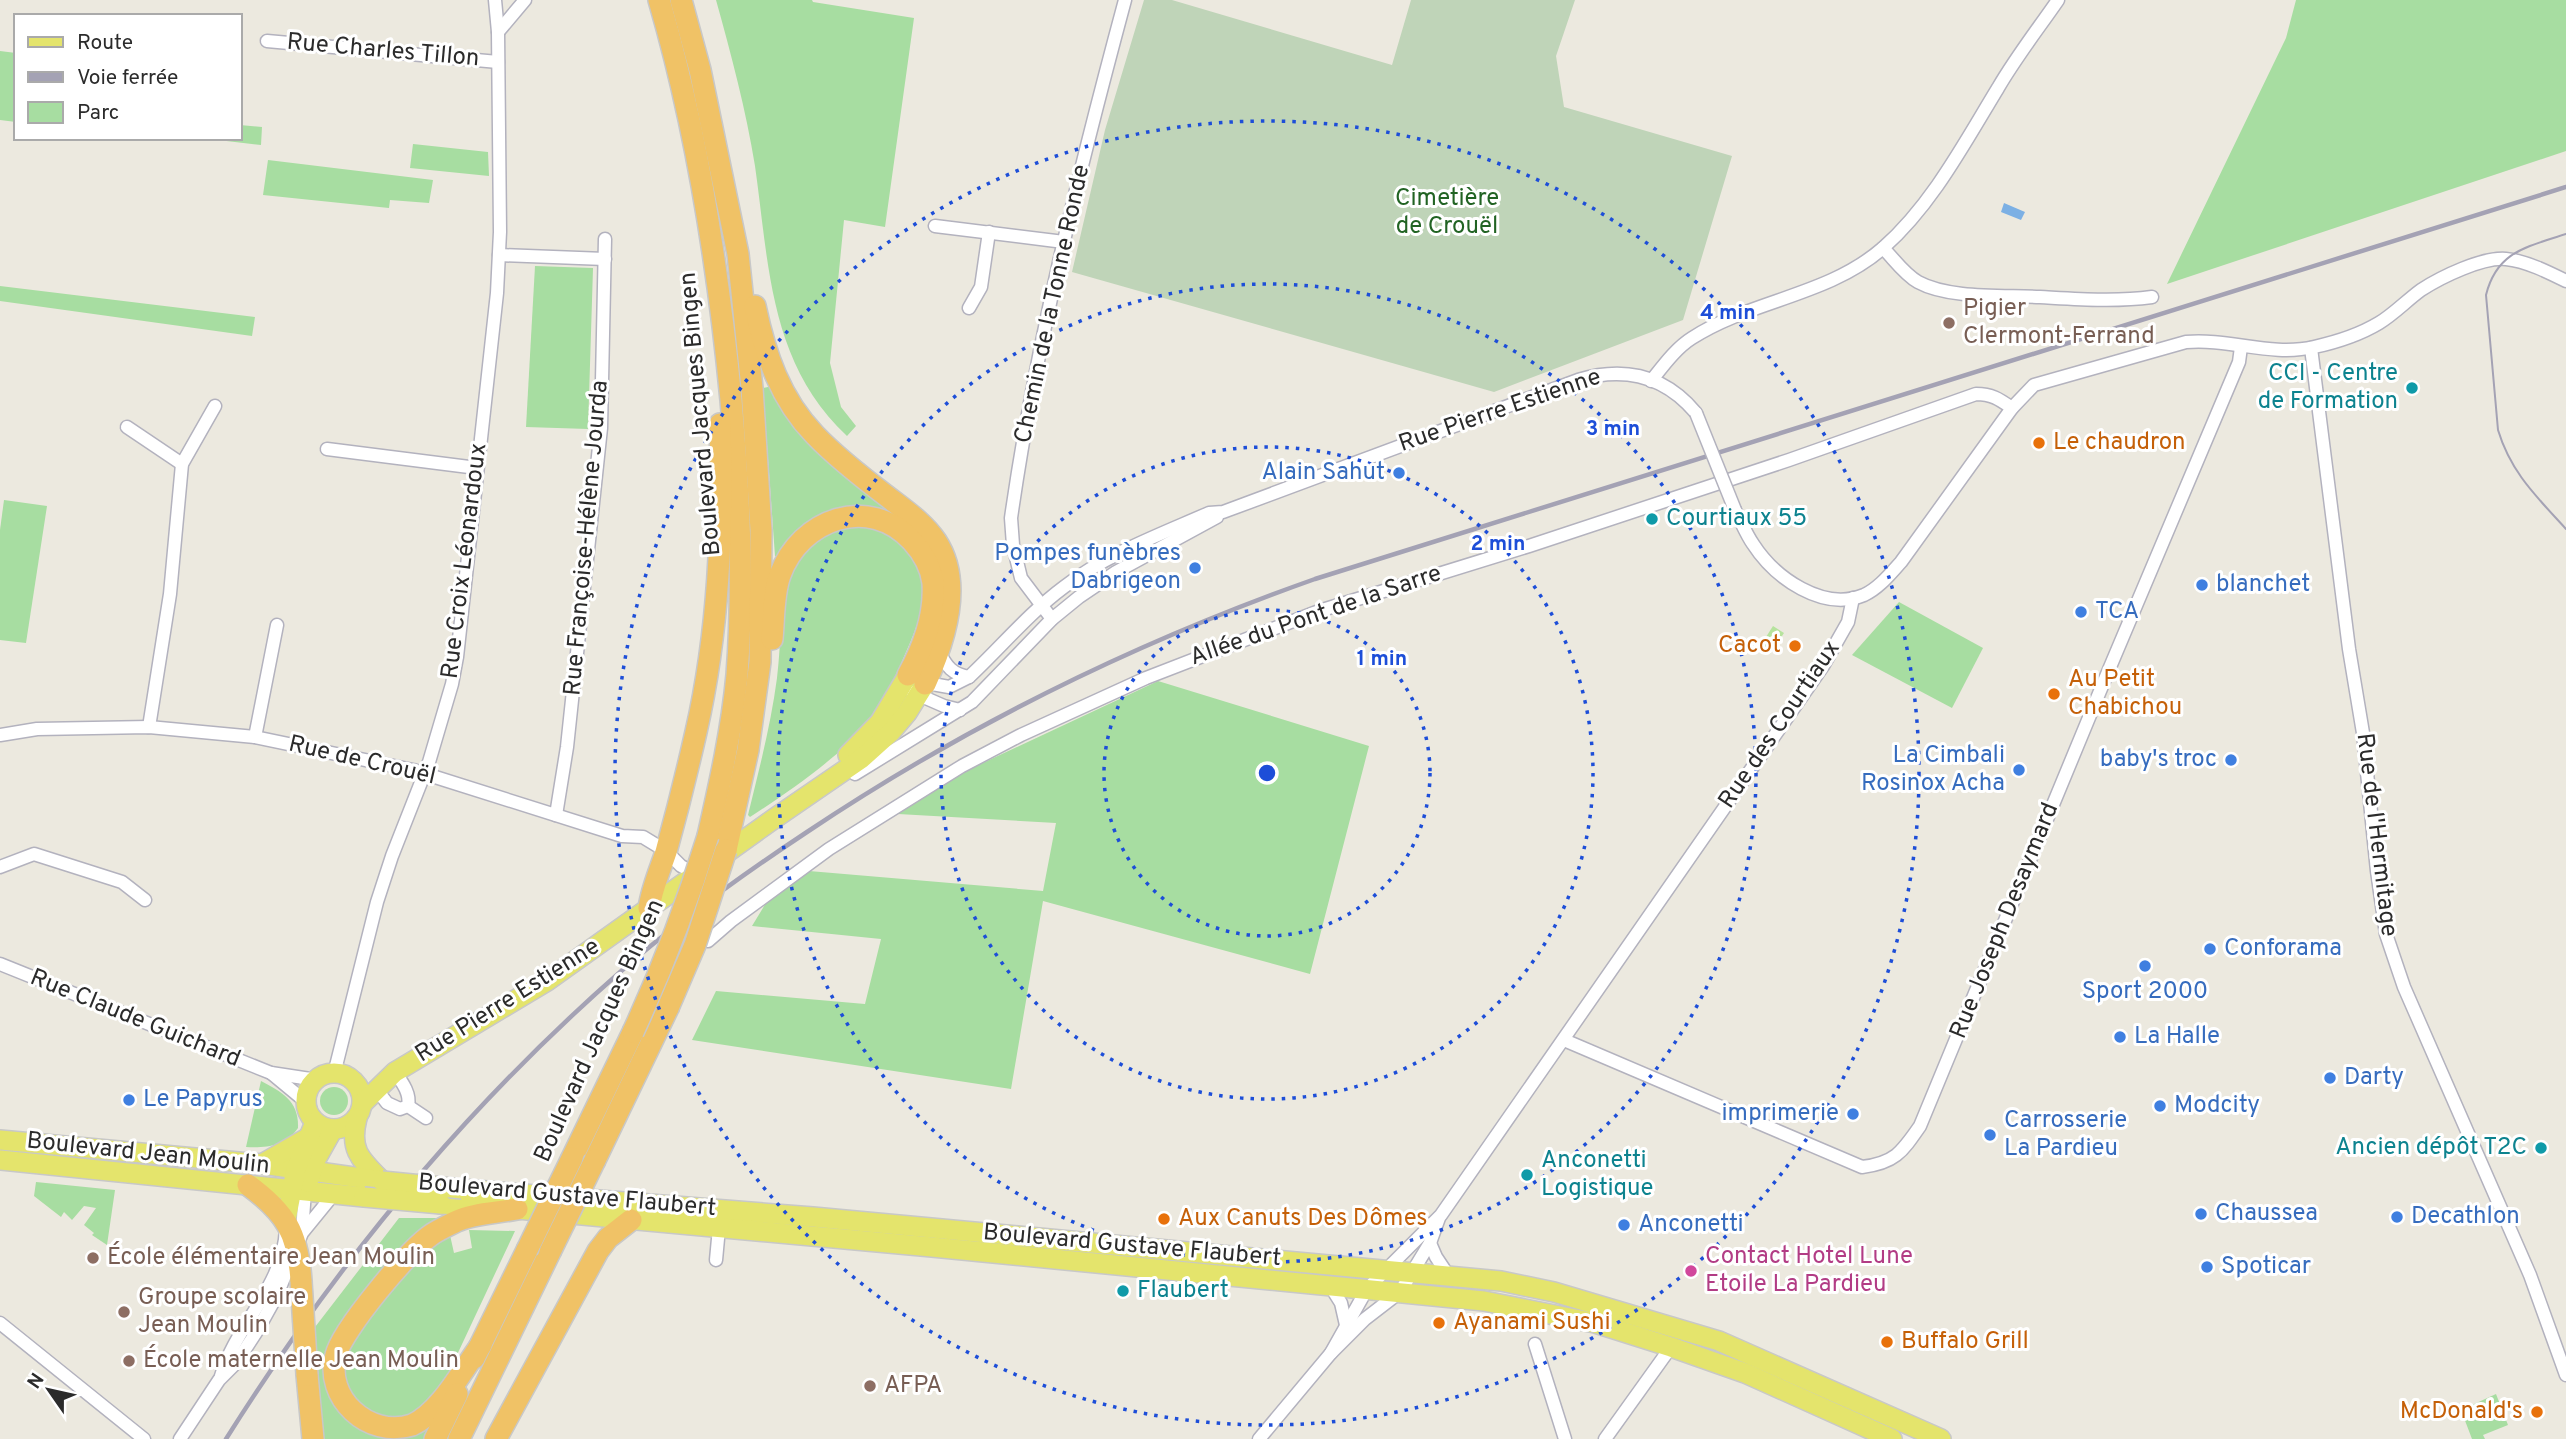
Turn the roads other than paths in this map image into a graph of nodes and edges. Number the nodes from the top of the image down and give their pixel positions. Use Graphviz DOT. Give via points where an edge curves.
graph roads {
  1 [pos="495,0"];
  2 [pos="525,0"];
  3 [pos="659,0"];
  4 [pos="681,0"];
  5 [pos="1125,0"];
  6 [pos="2058,0"];
  7 [pos="498,32"];
  8 [pos="267,41"];
  9 [pos="498,62"];
  10 [pos="935,226"];
  11 [pos="989,232"];
  12 [pos="606,239"];
  13 [pos="1064,242"];
  14 [pos="1883,248"];
  15 [pos="738,254"];
  16 [pos="499,255"];
  17 [pos="605,259"];
  18 [pos="2566,281"];
  19 [pos="2152,297"];
  20 [pos="968,307"];
  21 [pos="725,341"];
  22 [pos="2241,347"];
  23 [pos="2311,348"];
  24 [pos="1651,381"];
  25 [pos="215,406"];
  26 [pos="2012,408"];
  27 [pos="127,427"];
  28 [pos="327,449"];
  29 [pos="182,464"];
  30 [pos="477,468"];
  31 [pos="1223,512"];
  32 [pos="1853,598"];
  33 [pos="1041,605"];
  34 [pos="1052,619"];
  35 [pos="278,625"];
  36 [pos="939,652"];
  37 [pos="969,677"];
  38 [pos="913,685"];
  39 [pos="960,709"];
  40 [pos="149,727"];
  41 [pos="0,735"];
  42 [pos="255,737"];
  43 [pos="748,750"];
  44 [pos="425,773"];
  45 [pos="791,807"];
  46 [pos="556,815"];
  47 [pos="666,851"];
  48 [pos="0,867"];
  49 [pos="705,868"];
  50 [pos="145,900"];
  51 [pos="649,908"];
  52 [pos="708,941"];
  53 [pos="0,964"];
  54 [pos="1564,1040"];
  55 [pos="395,1072"];
  56 [pos="271,1073"];
  57 [pos="325,1077"];
  58 [pos="355,1083"];
  59 [pos="377,1090"];
  60 [pos="306,1102"];
  61 [pos="408,1106"];
  62 [pos="360,1111"];
  63 [pos="426,1118"];
  64 [pos="319,1129"];
  65 [pos="0,1140"];
  66 [pos="0,1160"];
  67 [pos="262,1164"];
  68 [pos="303,1170"];
  69 [pos="382,1181"];
  70 [pos="248,1185"];
  71 [pos="298,1191"];
  72 [pos="333,1195"];
  73 [pos="517,1209"];
  74 [pos="1441,1215"];
  75 [pos="631,1220"];
  76 [pos="719,1228"];
  77 [pos="295,1233"];
  78 [pos="1430,1243"];
  79 [pos="716,1261"];
  80 [pos="1385,1269"];
  81 [pos="1414,1272"];
  82 [pos="1448,1275"];
  83 [pos="1329,1284"];
  84 [pos="1367,1289"];
  85 [pos="1400,1292"];
  86 [pos="0,1323"];
  87 [pos="1346,1325"];
  88 [pos="1535,1344"];
  89 [pos="481,1345"];
  90 [pos="1671,1346"];
  91 [pos="1331,1353"];
  92 [pos="2566,1375"];
  93 [pos="219,1380"];
  94 [pos="144,1439"];
  95 [pos="180,1439"];
  96 [pos="313,1439"];
  97 [pos="435,1439"];
  98 [pos="459,1439"];
  99 [pos="496,1439"];
  100 [pos="1259,1439"];
  101 [pos="1565,1439"];
  102 [pos="1605,1439"];
  103 [pos="1892,1439"];
  104 [pos="1941,1439"];
  1 -- 7 [label="street, Rue Croix Léonardoux"];
  2 -- 7 [label="street"];
  3 -- 21 [label="highway, Boulevard Jacques Bingen" via="692,137"];
  4 -- 15 [label="highway, Boulevard Jacques Bingen"];
  5 -- 13 [label="street, Chemin de la Tonne Ronde"];
  6 -- 14 [label="street" via="1933,190"];
  7 -- 9 [label="street, Rue Croix Léonardoux"];
  8 -- 9 [label="street, Rue Charles Tillon"];
  9 -- 16 [label="street, Rue Croix Léonardoux"];
  10 -- 11 [label="street"];
  11 -- 13 [label="street"];
  11 -- 20 [label="street" via="981,287"];
  12 -- 17 [label="street, Rue Françoise-Hélène Jourda"];
  13 -- 33 [label="street, Chemin de la Tonne Ronde" via="1011,518 1021,578"];
  14 -- 19 [label="street" via="1911,276 1937,289 2093,300"];
  14 -- 24 [label="street" via="1827,283 1713,326 1689,340"];
  15 -- 36 [label="highway" via="763,344 785,397 814,435 919,521 936,542 949,584"];
  15 -- 43 [label="highway, Boulevard Jacques Bingen" via="761,530 760,662"];
  16 -- 17 [label="street"];
  16 -- 30 [label="street, Rue Croix Léonardoux"];
  17 -- 46 [label="street, Rue Françoise-Hélène Jourda" via="601,428"];
  18 -- 23 [label="street" via="2515,261 2488,261 2431,285 2357,334"];
  21 -- 47 [label="highway" via="719,392 719,572 709,664"];
  21 -- 89 [label="highway, Boulevard Jacques Bingen, bridge" via="739,498 741,613 729,738 708,836 666,960"];
  22 -- 23 [label="street"];
  22 -- 26 [label="street" via="2186,342 2034,385"];
  22 -- 54 [label="street, Rue Joseph Desaymard" via="2239,362 1920,1126 1902,1153 1882,1165 1862,1167"];
  23 -- 92 [label="street, Rue de l'Hermitage" via="2385,934 2530,1275"];
  24 -- 31 [label="street, Rue Pierre Estienne" via="1612,373 1578,380"];
  24 -- 32 [label="street, Rue Pierre Estienne, bridge" via="1681,396 1696,414 1753,545 1790,581 1825,598"];
  25 -- 29 [label="street"];
  26 -- 32 [label="street" via="1901,562 1867,594"];
  26 -- 52 [label="street, Allée du Pont de la Sarre" via="1997,397 1976,394 1790,460 1319,611 1146,678 962,766 829,849"];
  27 -- 29 [label="street"];
  28 -- 30 [label="street"];
  29 -- 40 [label="street" via="170,594"];
  30 -- 44 [label="street, Rue Croix Léonardoux" via="457,657"];
  31 -- 33 [label="street, Rue Pierre Estienne" via="1209,513 1131,547 1088,570"];
  31 -- 34 [label="street, Rue Pierre Estienne" via="1116,572"];
  32 -- 54 [label="street, Rue des Courtiaux" via="1848,622 1823,666"];
  33 -- 34 [label="street, Chemin de la Tonne Ronde"];
  33 -- 37 [label="street, Rue Pierre Estienne"];
  34 -- 39 [label="street, Rue Pierre Estienne" via="987,688"];
  35 -- 42 [label="street"];
  36 -- 37 [label="street" via="947,667"];
  36 -- 38 [label="highway"];
  37 -- 38 [label="street, Rue Pierre Estienne" via="948,688"];
  38 -- 39 [label="street" via="944,706"];
  38 -- 43 [label="highway" via="931,609 933,582 923,553 904,532 881,519 848,515 829,522 806,535 790,553 779,577 764,713"];
  38 -- 45 [label="main road, Rue Pierre Estienne" via="891,732"];
  39 -- 45 [label="street, Rue Pierre Estienne" via="812,804"];
  40 -- 41 [label="street, Rue de Crouël" via="37,729"];
  40 -- 42 [label="street, Rue de Crouël"];
  42 -- 44 [label="street, Rue de Crouël"];
  43 -- 98 [label="highway, Boulevard Jacques Bingen, bridge" via="736,811 695,945"];
  44 -- 46 [label="street, Rue de Crouël"];
  44 -- 57 [label="street, Rue Croix Léonardoux" via="385,877"];
  45 -- 49 [label="main road, Rue Pierre Estienne"];
  46 -- 47 [label="street, Rue de Crouël" via="622,836 643,837"];
  47 -- 49 [label="street, Rue de Crouël" via="687,869"];
  47 -- 51 [label="highway"];
  48 -- 50 [label="street" via="34,854 122,882"];
  49 -- 51 [label="main road, Rue Pierre Estienne"];
  51 -- 55 [label="main road, Rue Pierre Estienne" via="547,981"];
  53 -- 56 [label="street, Rue Claude Guichard"];
  54 -- 74 [label="street, Rue des Courtiaux"];
  55 -- 58 [label="main road, Rue Pierre Estienne"];
  55 -- 59 [label="main road, Rue Pierre Estienne"];
  55 -- 61 [label="street" via="409,1098"];
  56 -- 57 [label="street, Rue Claude Guichard"];
  56 -- 60 [label="street, Rue Claude Guichard"];
  57 -- 58 [label="main road" via="342,1074"];
  57 -- 60 [label="main road" via="309,1090"];
  58 -- 62 [label="main road"];
  59 -- 61 [label="street" via="394,1107"];
  59 -- 62 [label="main road, Rue Pierre Estienne"];
  60 -- 64 [label="main road"];
  61 -- 63 [label="street"];
  62 -- 64 [label="main road" via="346,1127"];
  62 -- 69 [label="main road" via="354,1142 357,1152"];
  64 -- 67 [label="main road"];
  64 -- 68 [label="main road"];
  65 -- 67 [label="main road, Boulevard Jean Moulin"];
  66 -- 70 [label="main road, Boulevard Jean Moulin"];
  67 -- 68 [label="main road, Boulevard Jean Moulin"];
  68 -- 69 [label="main road, Boulevard Gustave Flaubert"];
  68 -- 71 [label="main road"];
  69 -- 80 [label="main road, Boulevard Gustave Flaubert, bridge"];
  70 -- 71 [label="main road, Boulevard Jean Moulin"];
  70 -- 77 [label="highway" via="270,1201"];
  71 -- 72 [label="main road, Boulevard Gustave Flaubert"];
  71 -- 77 [label="main road"];
  72 -- 73 [label="main road, Boulevard Gustave Flaubert, bridge"];
  72 -- 77 [label="street"];
  73 -- 75 [label="main road, Boulevard Gustave Flaubert"];
  73 -- 89 [label="highway" via="458,1220 431,1234 408,1255 342,1339 334,1380 344,1404 365,1422 379,1427 412,1425 435,1409"];
  74 -- 78 [label="street"];
  74 -- 80 [label="street, Rue des Courtiaux"];
  75 -- 76 [label="main road, Boulevard Gustave Flaubert"];
  75 -- 99 [label="highway" via="598,1251"];
  76 -- 79 [label="street"];
  76 -- 83 [label="main road, Boulevard Gustave Flaubert"];
  77 -- 93 [label="street" via="268,1314 236,1363"];
  77 -- 93 [label="street" via="286,1238 258,1309 226,1357"];
  77 -- 96 [label="highway, bridge"];
  78 -- 81 [label="street"];
  78 -- 82 [label="street"];
  80 -- 81 [label="main road, Boulevard Gustave Flaubert"];
  80 -- 84 [label="street, Rue des Courtiaux"];
  81 -- 82 [label="main road, Boulevard Gustave Flaubert"];
  81 -- 85 [label="street"];
  82 -- 104 [label="main road, Boulevard Gustave Flaubert" via="1554,1292 1685,1329"];
  83 -- 84 [label="main road, Boulevard Gustave Flaubert"];
  83 -- 87 [label="street" via="1342,1303"];
  84 -- 85 [label="main road, Boulevard Gustave Flaubert"];
  84 -- 87 [label="street, Rue des Courtiaux"];
  85 -- 90 [label="main road, Boulevard Gustave Flaubert" via="1541,1311"];
  85 -- 91 [label="street"];
  86 -- 94 [label="street"];
  87 -- 91 [label="street, Rue des Courtiaux"];
  88 -- 101 [label="street"];
  89 -- 97 [label="highway, Boulevard Jacques Bingen"];
  90 -- 102 [label="street"];
  90 -- 103 [label="main road, Boulevard Gustave Flaubert" via="1745,1373"];
  91 -- 100 [label="street"];
  93 -- 95 [label="street"];
}
